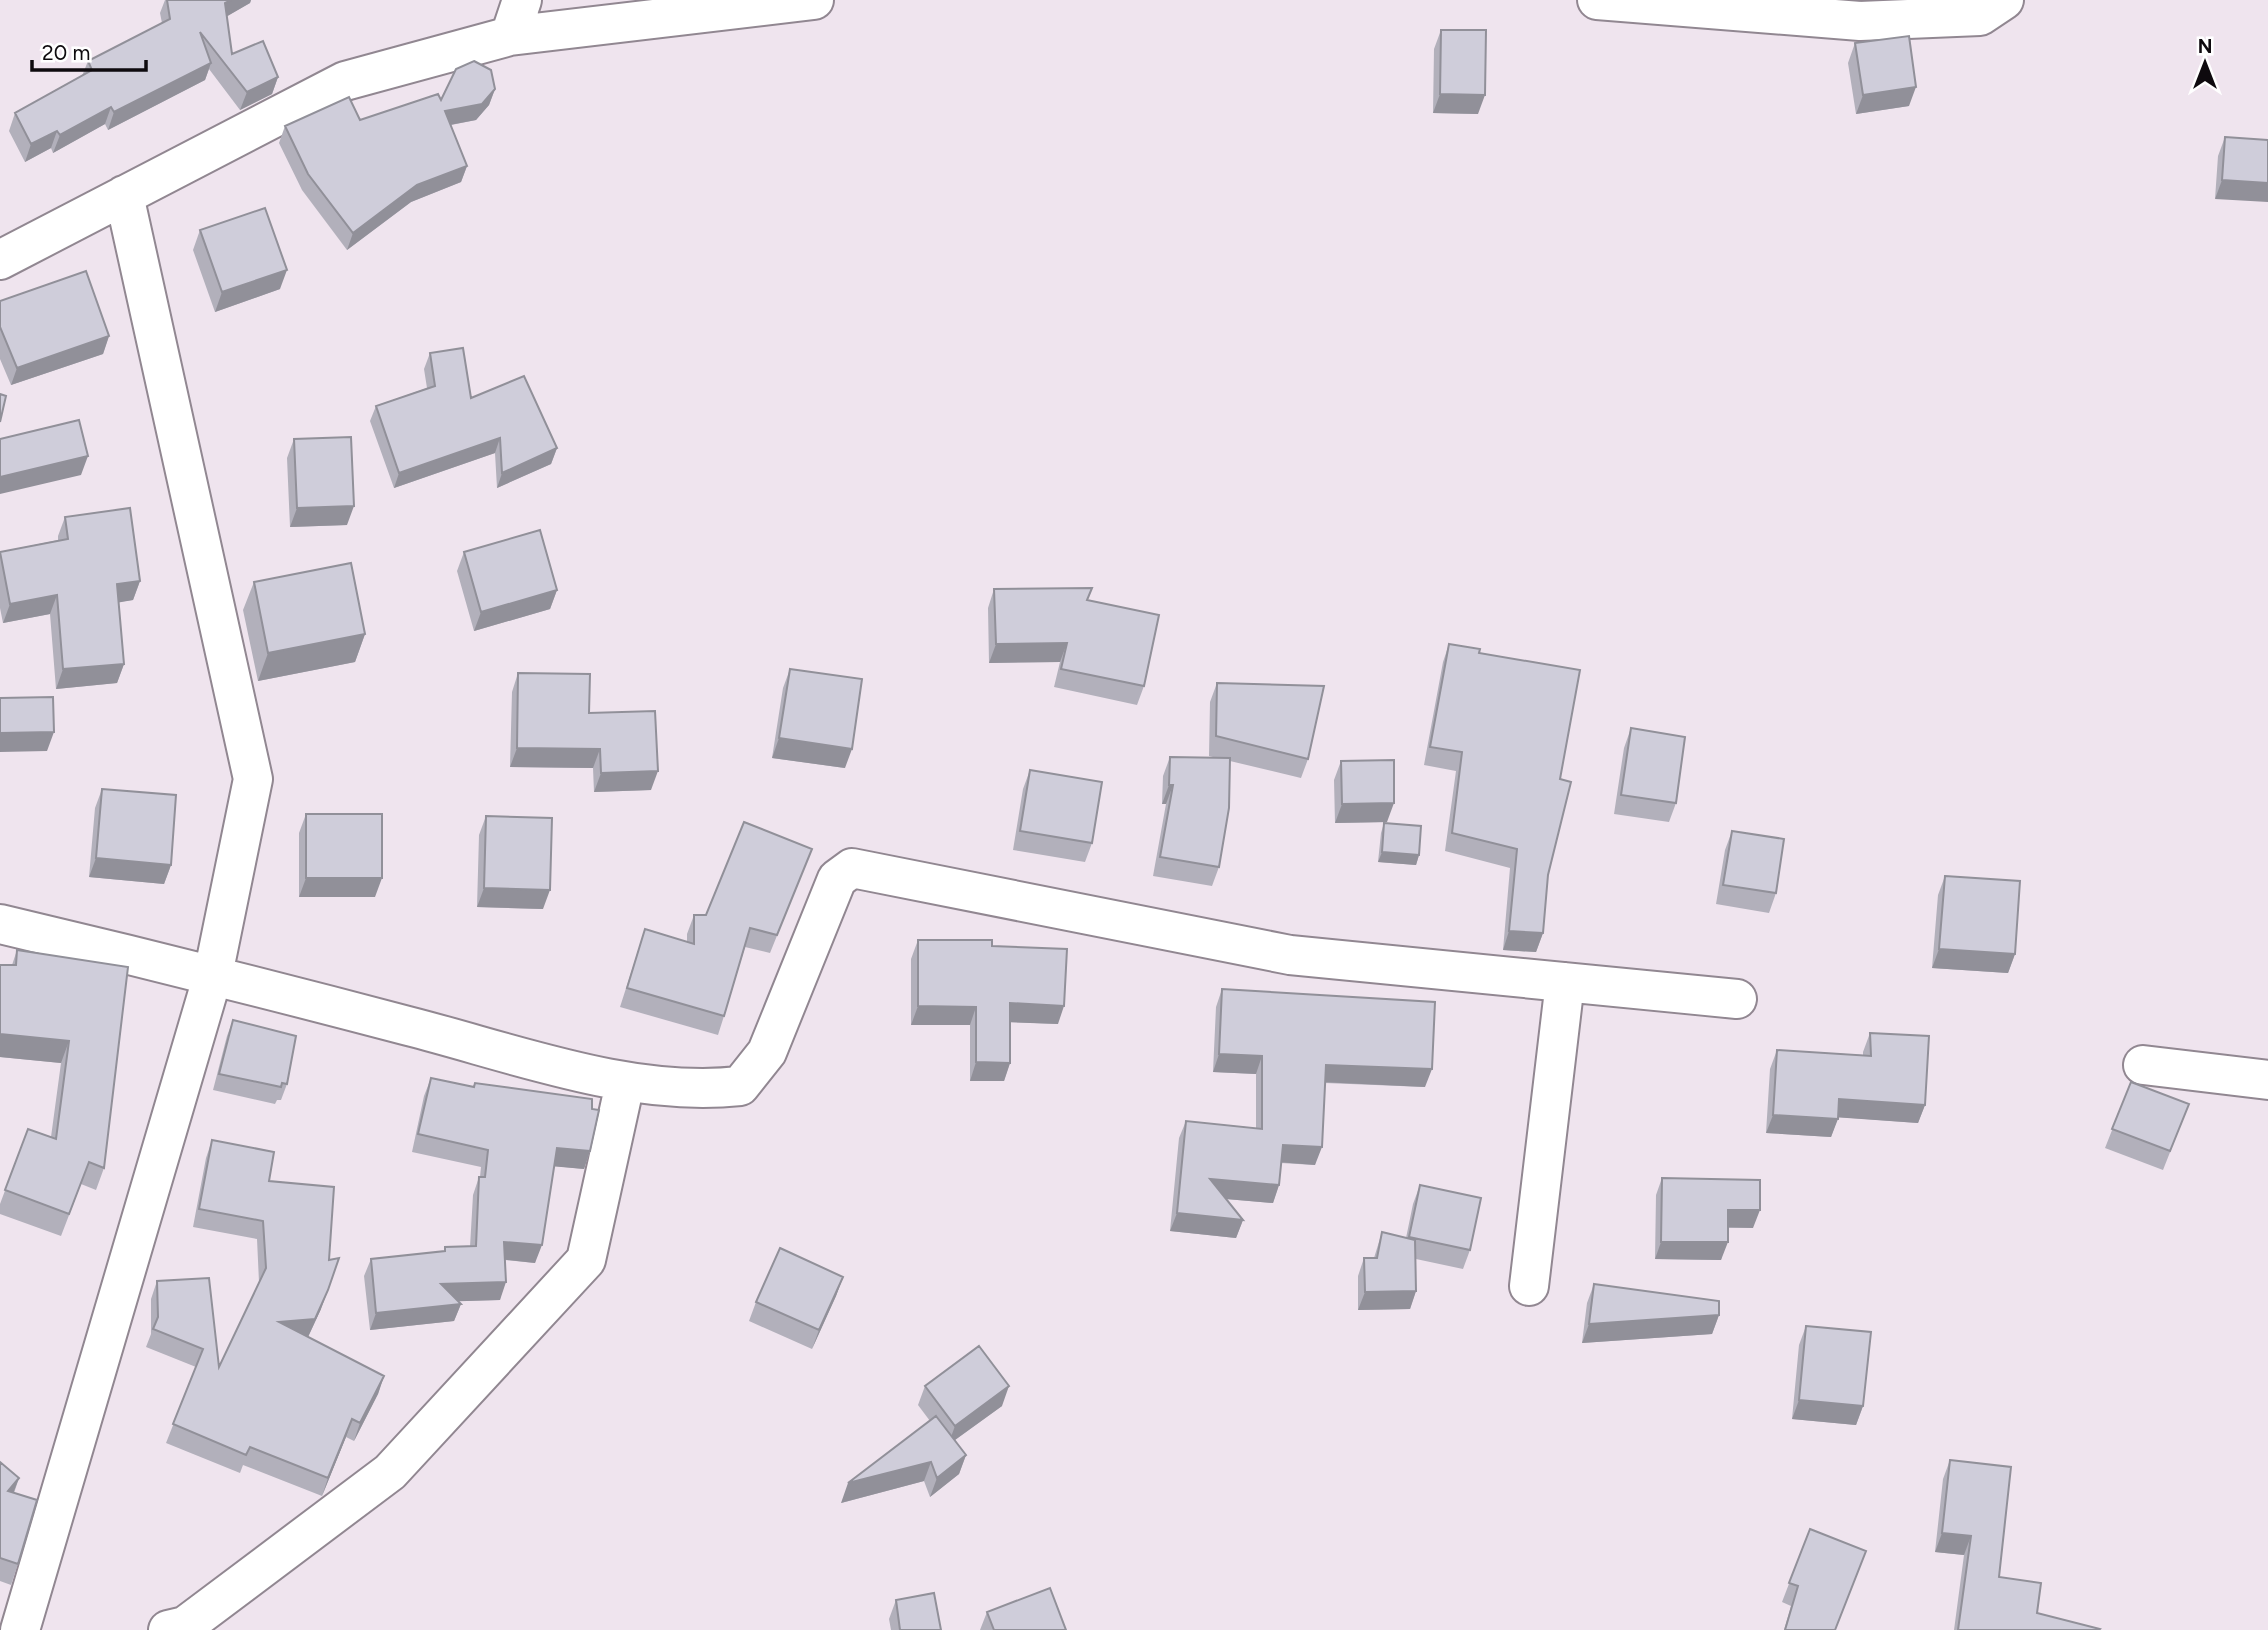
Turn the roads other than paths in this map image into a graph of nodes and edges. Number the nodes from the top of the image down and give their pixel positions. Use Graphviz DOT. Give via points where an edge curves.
graph roads {
  1 [pos="522,0"];
  2 [pos="814,0"];
  3 [pos="1597,0"];
  4 [pos="2004,0"];
  5 [pos="510,36"];
  6 [pos="124,195"];
  7 [pos="0,260"];
  8 [pos="0,924"];
  9 [pos="213,975"];
  10 [pos="1565,982"];
  11 [pos="1737,999"];
  12 [pos="2143,1065"];
  13 [pos="2268,1080"];
  14 [pos="625,1083"];
  15 [pos="1529,1286"];
  16 [pos="20,1630"];
  17 [pos="168,1630"];
  1 -- 5 [label="street"];
  2 -- 5 [label="street"];
  3 -- 4 [label="street" via="1860,20 1980,16"];
  5 -- 6 [label="street" via="345,81"];
  6 -- 7 [label="street"];
  6 -- 9 [label="street" via="253,779"];
  8 -- 9 [label="street"];
  9 -- 14 [label="street"];
  9 -- 16 [label="street"];
  10 -- 11 [label="street"];
  10 -- 14 [label="street" via="1290,955 852,868 836,879 766,1052 740,1086 702,1090"];
  10 -- 15 [label="street"];
  12 -- 13 [label="street"];
  14 -- 17 [label="street" via="586,1260 390,1472 185,1626"];
}
